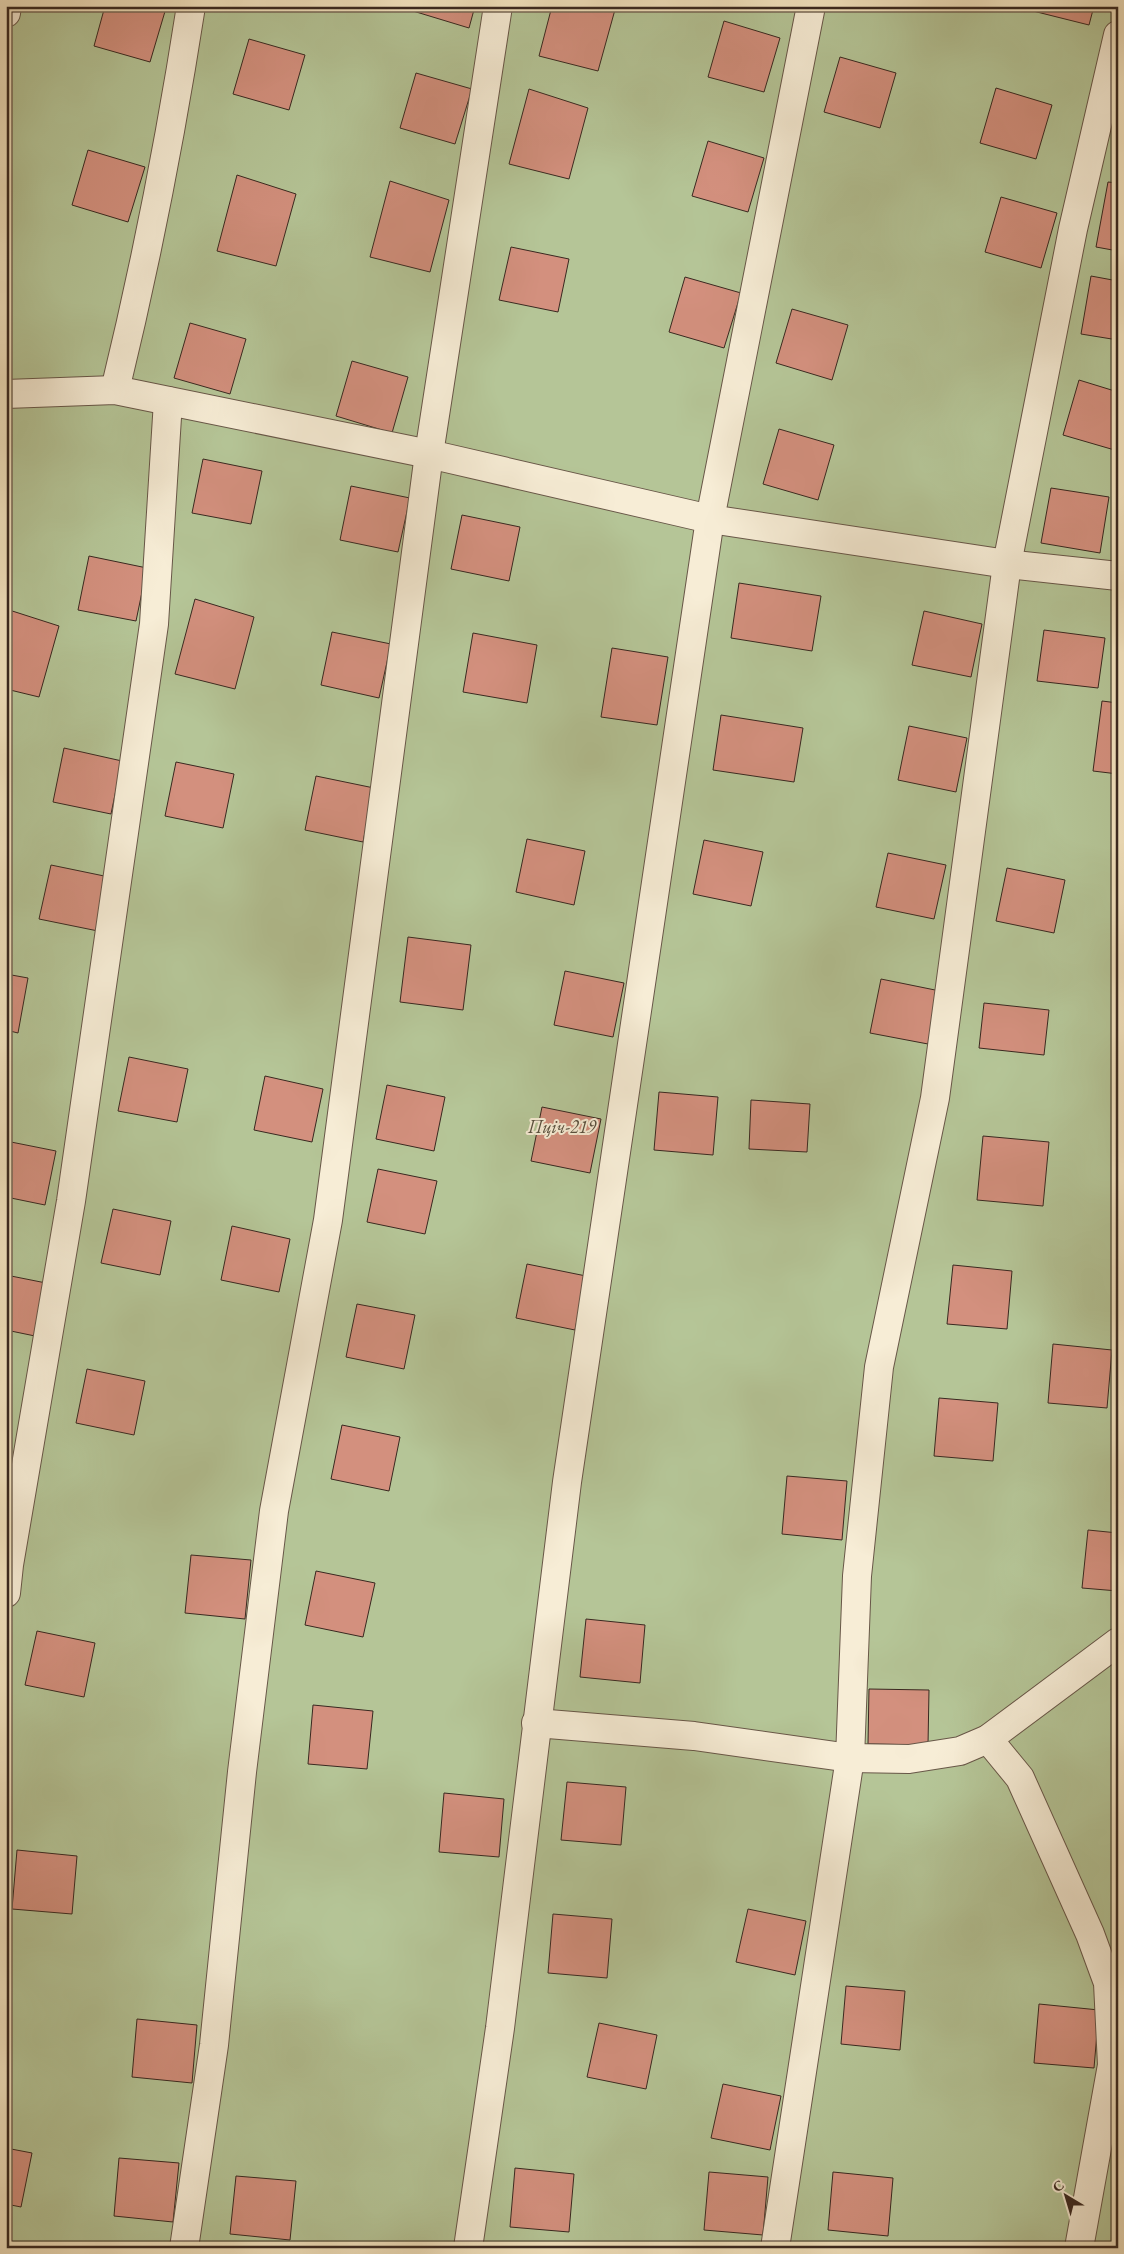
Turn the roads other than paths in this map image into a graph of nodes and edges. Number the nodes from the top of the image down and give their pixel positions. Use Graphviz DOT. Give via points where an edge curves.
graph roads {
  1 [pos="7,6"];
  2 [pos="190,6"];
  3 [pos="498,6"];
  4 [pos="811,6"];
  5 [pos="6,13"];
  6 [pos="1118,35"];
  7 [pos="115,390"];
  8 [pos="6,394"];
  9 [pos="168,401"];
  10 [pos="429,454"];
  11 [pos="710,520"];
  12 [pos="1007,564"];
  13 [pos="1118,576"];
  14 [pos="6,1593"];
  15 [pos="1118,1642"];
  16 [pos="536,1722"];
  17 [pos="988,1739"];
  18 [pos="850,1758"];
  19 [pos="184,2248"];
  20 [pos="468,2248"];
  21 [pos="775,2248"];
  22 [pos="1079,2248"];
  1 -- 5 [label="street"];
  2 -- 7 [label="street" via="181,70 136,301"];
  3 -- 10 [label="street"];
  4 -- 11 [label="street"];
  6 -- 12 [label="street" via="1073,229"];
  7 -- 8 [label="street"];
  7 -- 9 [label="street"];
  9 -- 10 [label="street"];
  9 -- 14 [label="street" via="154,624 71,1202"];
  10 -- 11 [label="street"];
  10 -- 19 [label="street" via="328,1220 274,1511 242,1772 214,2046"];
  11 -- 12 [label="street"];
  11 -- 16 [label="street" via="568,1472"];
  12 -- 13 [label="street"];
  12 -- 18 [label="street" via="935,1098 879,1367 857,1576"];
  15 -- 17 [label="street"];
  16 -- 18 [label="street" via="694,1736"];
  16 -- 20 [label="street" via="500,2028"];
  17 -- 18 [label="street" via="960,1750 909,1759"];
  17 -- 22 [label="street" via="1020,1778 1090,1934 1108,1983 1112,2065"];
  18 -- 21 [label="street"];
}
